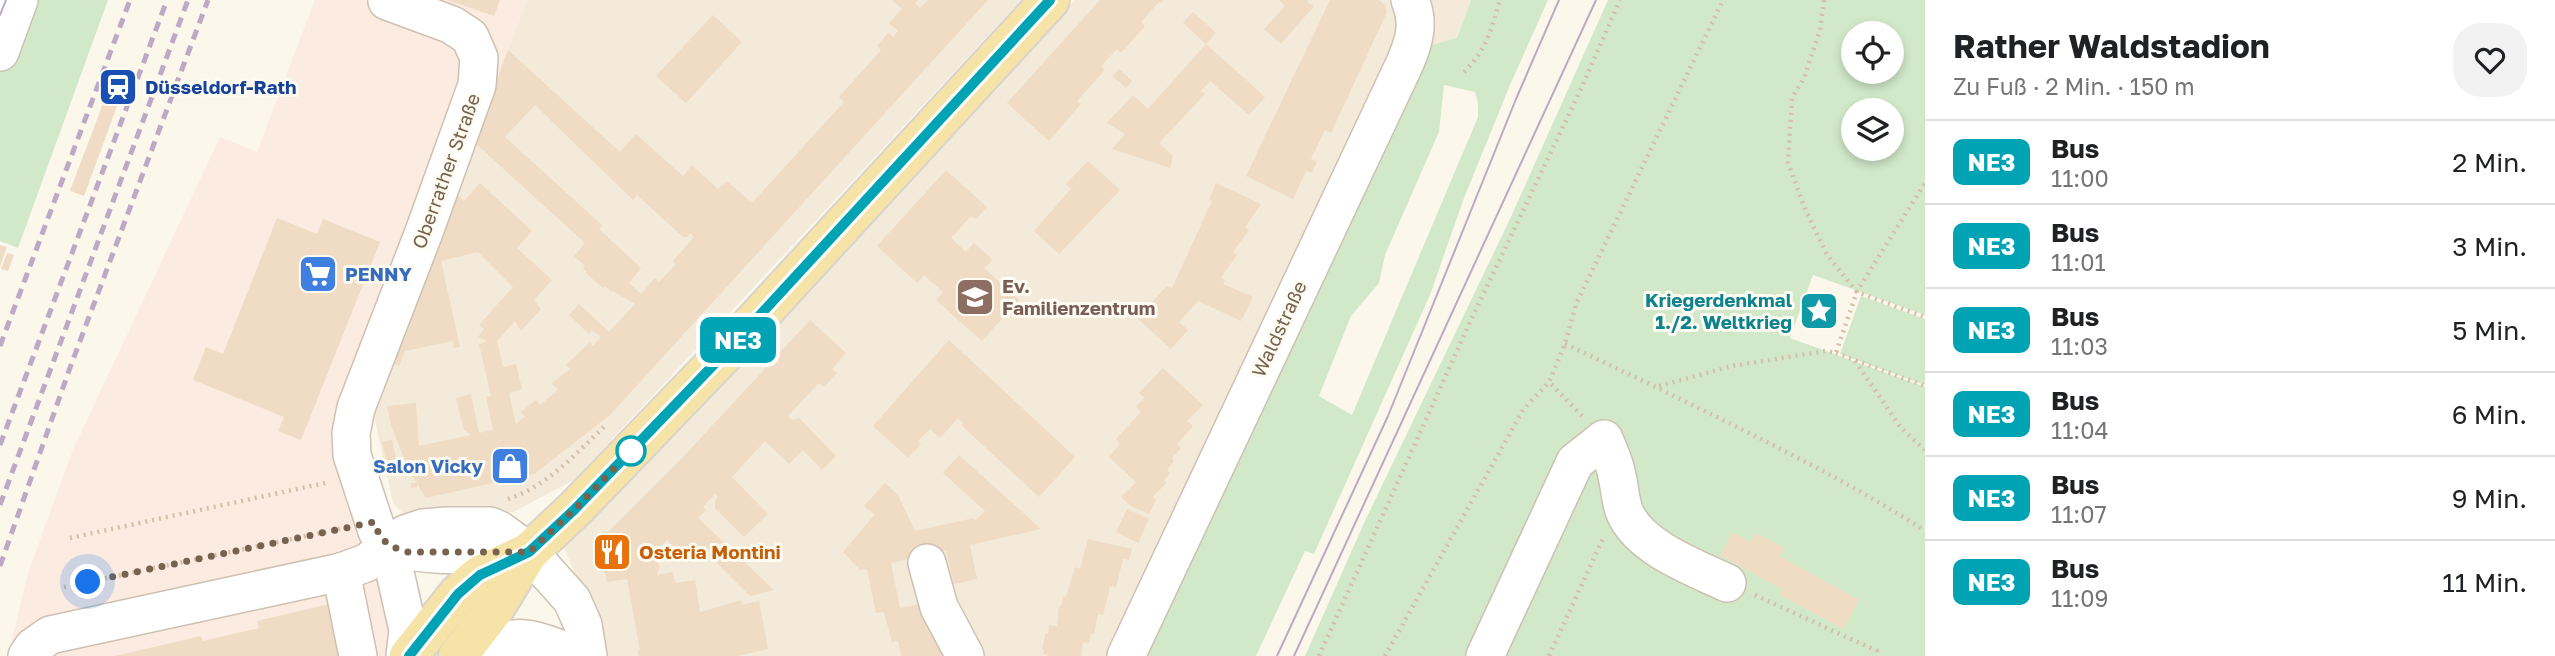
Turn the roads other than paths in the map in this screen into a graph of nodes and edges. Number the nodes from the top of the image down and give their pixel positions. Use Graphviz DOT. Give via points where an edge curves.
graph roads {
  1 [pos="19,0"];
  2 [pos="1050,0"];
  3 [pos="1410,0"];
  4 [pos="387,1"];
  5 [pos="0,52"];
  6 [pos="382,534"];
  7 [pos="529,552"];
  8 [pos="927,564"];
  9 [pos="341,572"];
  10 [pos="1727,583"];
  11 [pos="27,656"];
  12 [pos="358,656"];
  13 [pos="407,656"];
  14 [pos="458,656"];
  15 [pos="485,656"];
  16 [pos="575,656"];
  17 [pos="588,656"];
  18 [pos="965,656"];
  19 [pos="1126,656"];
  20 [pos="1485,656"];
  1 -- 5 [label="street"];
  2 -- 7 [label="main road" via="726,352"];
  3 -- 19 [label="street, Waldstraße" via="1416,32 1405,63"];
  4 -- 6 [label="street, Oberrather Straße" via="452,25 470,37 479,58 477,85 356,408 352,454"];
  6 -- 7 [label="street" via="407,552"];
  6 -- 9 [label="street" via="366,563"];
  6 -- 13 [label="street, Oberrather Straße" via="408,630"];
  7 -- 13 [label="main road" via="480,575 458,594"];
  7 -- 14 [label="main road"];
  7 -- 17 [label="street" via="572,600 583,625"];
  8 -- 18 [label="street" via="939,607"];
  9 -- 11 [label="street" via="50,635"];
  9 -- 12 [label="street"];
  10 -- 20 [label="street" via="1678,560 1640,535 1620,498 1617,473 1604,439 1575,462"];
  15 -- 16 [label="street" via="516,639"];
}
